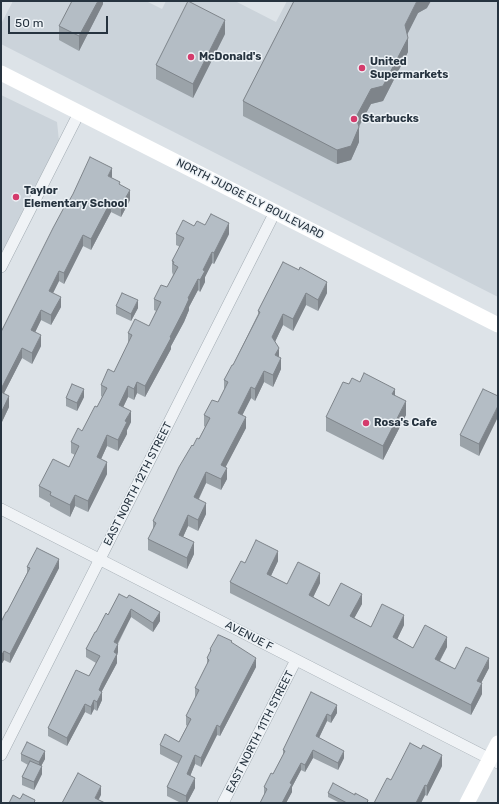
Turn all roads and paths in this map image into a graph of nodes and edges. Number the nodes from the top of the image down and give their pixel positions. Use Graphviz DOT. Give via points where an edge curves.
graph roads {
  1 [pos="1,73"];
  2 [pos="79,113"];
  3 [pos="275,212"];
  4 [pos="1,267"];
  5 [pos="498,325"];
  6 [pos="1,509"];
  7 [pos="100,559"];
  8 [pos="296,660"];
  9 [pos="498,743"];
  10 [pos="1,755"];
  11 [pos="494,761"];
  12 [pos="224,803"];
  13 [pos="467,803"];
  1 -- 2 [label="main road, NORTH JUDGE ELY BOULEVARD"];
  2 -- 3 [label="main road, NORTH JUDGE ELY BOULEVARD"];
  2 -- 4 [label="street"];
  3 -- 5 [label="main road, NORTH JUDGE ELY BOULEVARD"];
  3 -- 7 [label="street, EAST NORTH 12TH STREET"];
  6 -- 7 [label="street, AVENUE F"];
  7 -- 8 [label="street, AVENUE F"];
  7 -- 10 [label="street, EAST NORTH 12TH STREET"];
  8 -- 11 [label="street, AVENUE F"];
  8 -- 12 [label="street, EAST NORTH 11TH STREET"];
  9 -- 11 [label="main road"];
  11 -- 13 [label="main road"];
}
